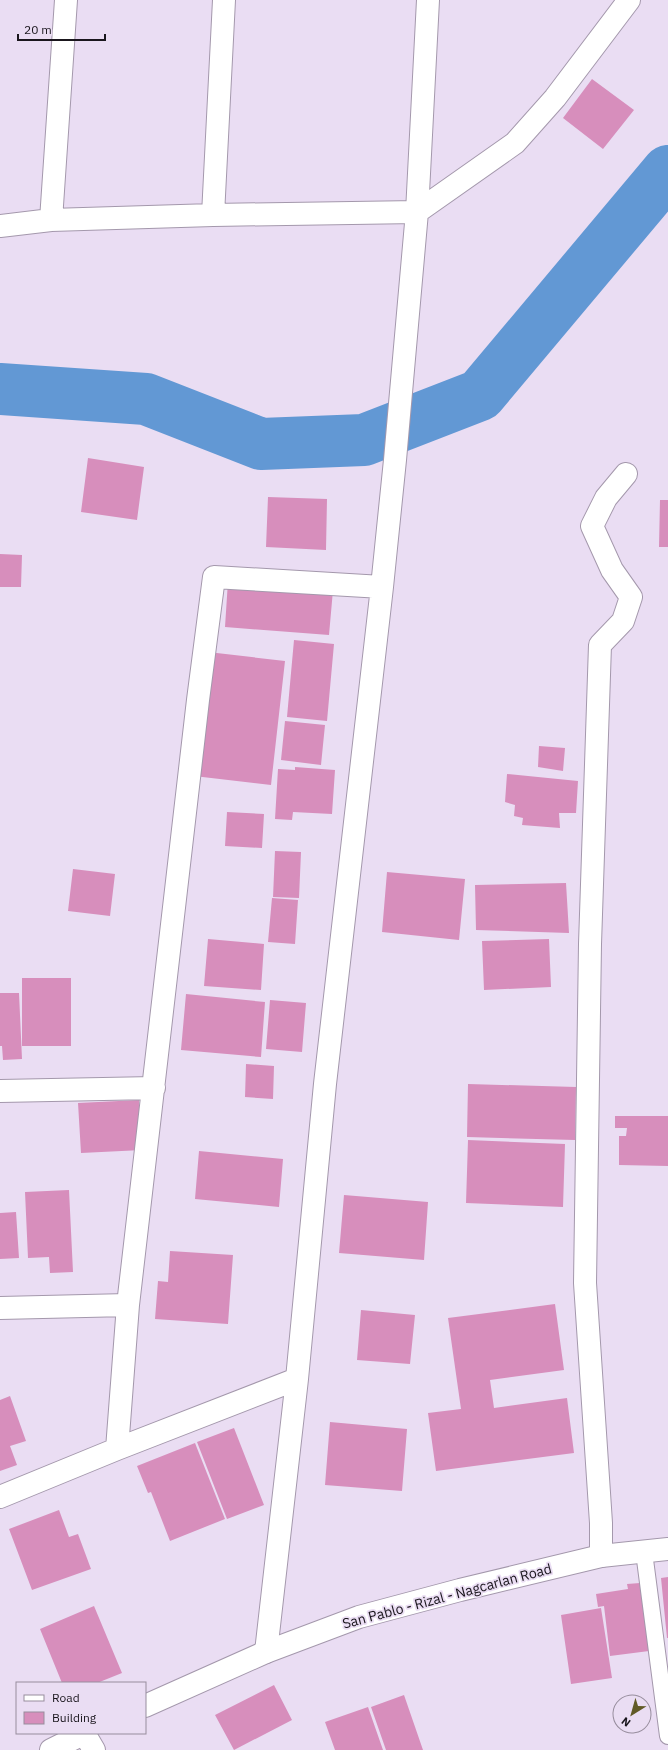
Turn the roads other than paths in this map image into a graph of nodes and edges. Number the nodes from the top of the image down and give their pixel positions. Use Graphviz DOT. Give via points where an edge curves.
graph roads {
  1 [pos="66,0"];
  2 [pos="224,0"];
  3 [pos="428,0"];
  4 [pos="629,0"];
  5 [pos="417,212"];
  6 [pos="214,215"];
  7 [pos="51,220"];
  8 [pos="0,226"];
  9 [pos="626,474"];
  10 [pos="382,587"];
  11 [pos="154,1088"];
  12 [pos="0,1091"];
  13 [pos="128,1305"];
  14 [pos="0,1308"];
  15 [pos="297,1379"];
  16 [pos="117,1449"];
  17 [pos="0,1497"];
  18 [pos="668,1550"];
  19 [pos="644,1552"];
  20 [pos="601,1556"];
  21 [pos="266,1652"];
  22 [pos="146,1706"];
  23 [pos="83,1734"];
  24 [pos="86,1734"];
  25 [pos="668,1736"];
  26 [pos="50,1750"];
  27 [pos="94,1750"];
  1 -- 7 [label="street"];
  2 -- 6 [label="street"];
  3 -- 5 [label="street"];
  4 -- 5 [label="street" via="555,98 515,143"];
  5 -- 6 [label="street"];
  5 -- 10 [label="street"];
  6 -- 7 [label="street"];
  7 -- 8 [label="street"];
  9 -- 20 [label="street" via="606,498 592,526 612,570 631,597 623,621 600,645 590,936 585,1282"];
  10 -- 11 [label="street" via="214,577"];
  10 -- 15 [label="street" via="325,1084"];
  11 -- 12 [label="street"];
  11 -- 13 [label="street"];
  13 -- 14 [label="street"];
  13 -- 16 [label="street"];
  15 -- 16 [label="street"];
  15 -- 21 [label="street"];
  16 -- 17 [label="street"];
  18 -- 19 [label="street, San Pablo - Rizal - Nagcarlan Road"];
  19 -- 20 [label="street, San Pablo - Rizal - Nagcarlan Road"];
  19 -- 25 [label="lane"];
  20 -- 21 [label="street, San Pablo - Rizal - Nagcarlan Road" via="359,1617"];
  21 -- 22 [label="street, San Pablo - Rizal - Nagcarlan Road"];
  23 -- 26 [label="street"];
  24 -- 27 [label="street"];
}
